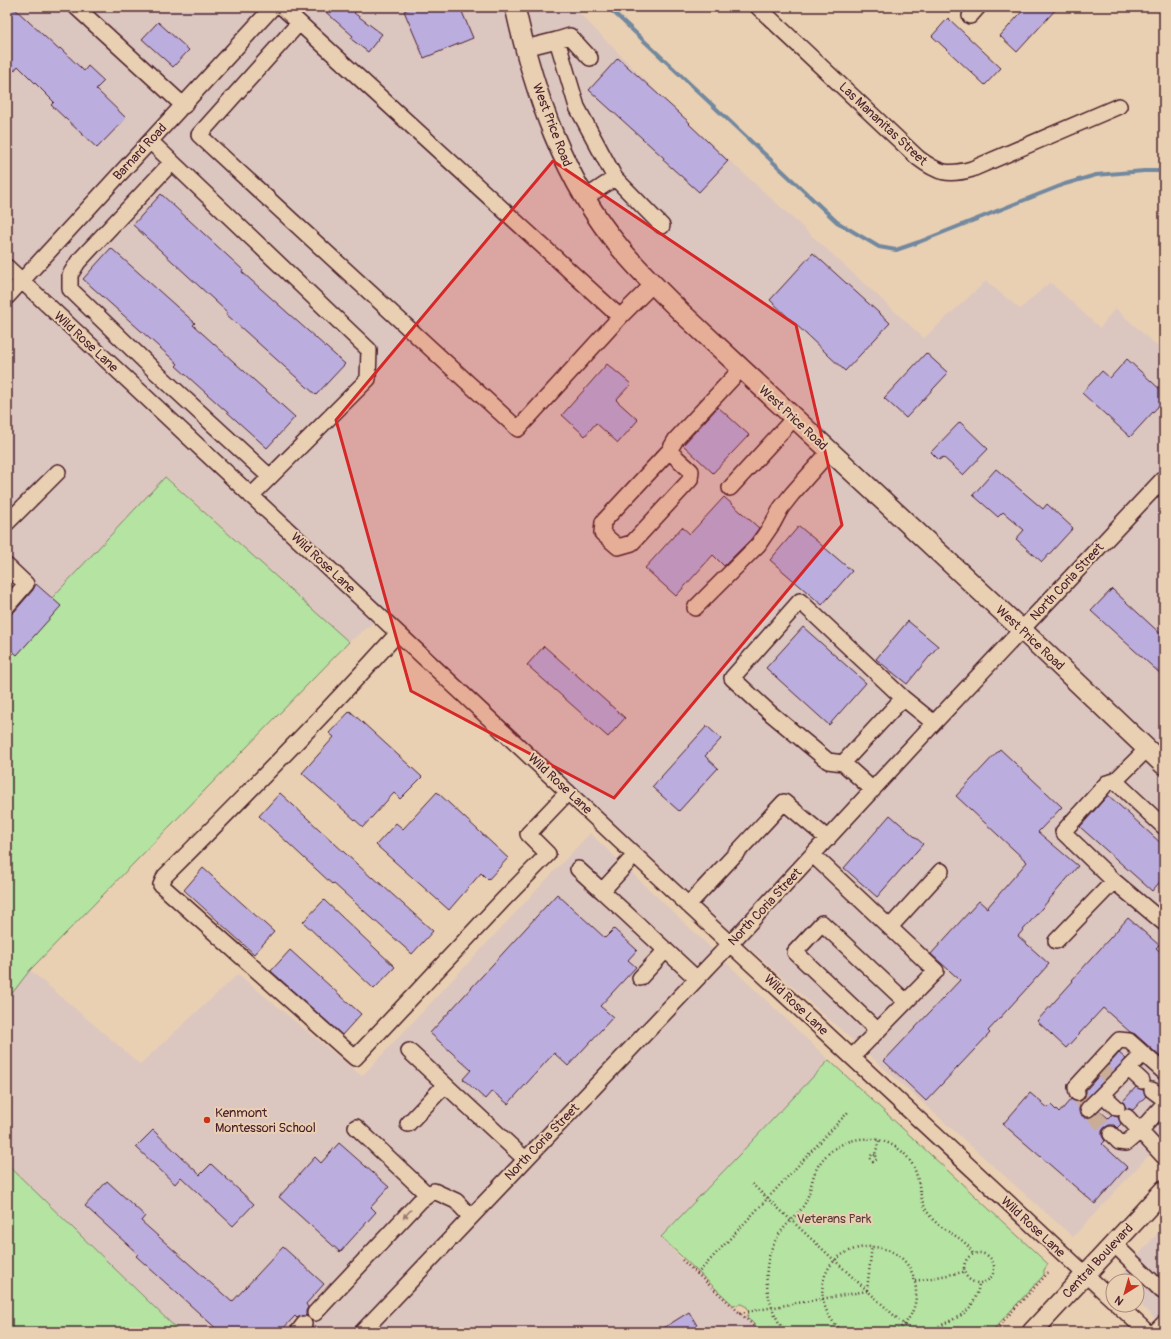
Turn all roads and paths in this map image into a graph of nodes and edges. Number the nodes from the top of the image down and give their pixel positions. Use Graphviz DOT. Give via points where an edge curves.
graph roads {
  1 [pos="76,7"];
  2 [pos="273,7"];
  3 [pos="282,7"];
  4 [pos="515,7"];
  5 [pos="758,7"];
  6 [pos="299,23"];
  7 [pos="557,40"];
  8 [pos="525,48"];
  9 [pos="590,58"];
  10 [pos="184,106"];
  11 [pos="1119,106"];
  12 [pos="150,141"];
  13 [pos="172,162"];
  14 [pos="615,178"];
  15 [pos="585,198"];
  16 [pos="662,226"];
  17 [pos="7,267"];
  18 [pos="22,281"];
  19 [pos="653,284"];
  20 [pos="7,297"];
  21 [pos="620,317"];
  22 [pos="741,369"];
  23 [pos="157,373"];
  24 [pos="140,392"];
  25 [pos="794,418"];
  26 [pos="669,451"];
  27 [pos="829,452"];
  28 [pos="58,472"];
  29 [pos="270,477"];
  30 [pos="1164,478"];
  31 [pos="730,488"];
  32 [pos="251,496"];
  33 [pos="7,523"];
  34 [pos="7,566"];
  35 [pos="7,606"];
  36 [pos="695,608"];
  37 [pos="1022,630"];
  38 [pos="398,633"];
  39 [pos="903,698"];
  40 [pos="934,723"];
  41 [pos="1147,749"];
  42 [pos="843,763"];
  43 [pos="1164,765"];
  44 [pos="1115,781"];
  45 [pos="873,790"];
  46 [pos="568,792"];
  47 [pos="1164,827"];
  48 [pos="828,839"];
  49 [pos="635,855"];
  50 [pos="813,855"];
  51 [pos="578,869"];
  52 [pos="941,871"];
  53 [pos="1114,881"];
  54 [pos="602,891"];
  55 [pos="688,905"];
  56 [pos="1162,918"];
  57 [pos="890,927"];
  58 [pos="1056,941"];
  59 [pos="730,944"];
  60 [pos="666,950"];
  61 [pos="640,978"];
  62 [pos="697,980"];
  63 [pos="906,1002"];
  64 [pos="878,1031"];
  65 [pos="409,1051"];
  66 [pos="1143,1054"];
  67 [pos="852,1057"];
  68 [pos="1129,1069"];
  69 [pos="1164,1072"];
  70 [pos="1104,1073"];
  71 [pos="445,1085"];
  72 [pos="1103,1095"];
  73 [pos="1164,1099"];
  74 [pos="1164,1104"];
  75 [pos="849,1111"];
  76 [pos="408,1124"];
  77 [pos="356,1127"];
  78 [pos="1140,1131"];
  79 [pos="1111,1134"];
  80 [pos="879,1140"];
  81 [pos="875,1155"];
  82 [pos="1164,1157"];
  83 [pos="525,1159"];
  84 [pos="752,1184"];
  85 [pos="1164,1190"];
  86 [pos="428,1195"];
  87 [pos="768,1199"];
  88 [pos="471,1217"];
  89 [pos="791,1220"];
  90 [pos="1114,1244"];
  91 [pos="872,1246"];
  92 [pos="973,1254"];
  93 [pos="682,1260"];
  94 [pos="835,1261"];
  95 [pos="964,1272"];
  96 [pos="1048,1273"];
  97 [pos="697,1274"];
  98 [pos="1085,1275"];
  99 [pos="915,1281"];
  100 [pos="979,1284"];
  101 [pos="867,1291"];
  102 [pos="1163,1291"];
  103 [pos="1105,1293"];
  104 [pos="823,1298"];
  105 [pos="773,1308"];
  106 [pos="315,1313"];
  107 [pos="740,1313"];
  108 [pos="1127,1313"];
  109 [pos="1164,1323"];
  110 [pos="904,1324"];
  111 [pos="362,1332"];
  112 [pos="758,1332"];
  113 [pos="785,1332"];
  114 [pos="845,1332"];
  115 [pos="895,1332"];
  116 [pos="912,1332"];
  117 [pos="933,1332"];
  118 [pos="994,1332"];
  119 [pos="1032,1332"];
  120 [pos="1147,1332"];
  121 [pos="1155,1332"];
  1 -- 10 [label="street"];
  2 -- 10 [label="street, Barnard Road"];
  3 -- 6 [label="street"];
  4 -- 8 [label="main road, West Price Road"];
  5 -- 11 [label="street, Las Mananitas Street" via="918,158 944,173 972,169"];
  6 -- 21 [label="street"];
  6 -- 21 [label="street" via="199,135 518,429"];
  7 -- 8 [label="street"];
  7 -- 9 [label="street" via="570,36"];
  7 -- 14 [label="street" via="577,107"];
  8 -- 15 [label="main road, West Price Road" via="556,140"];
  10 -- 12 [label="street, Barnard Road"];
  12 -- 13 [label="street"];
  12 -- 18 [label="street, Barnard Road"];
  13 -- 23 [label="street" via="78,262 70,275 70,289"];
  13 -- 29 [label="street" via="369,350 368,379"];
  14 -- 15 [label="street"];
  14 -- 16 [label="street"];
  15 -- 19 [label="main road, West Price Road" via="620,248"];
  17 -- 18 [label="street, Wild Rose Lane"];
  18 -- 20 [label="street, Barnard Road"];
  18 -- 24 [label="street, Wild Rose Lane"];
  19 -- 21 [label="street"];
  19 -- 22 [label="main road, West Price Road"];
  22 -- 25 [label="main road, West Price Road"];
  22 -- 26 [label="street" via="676,439"];
  23 -- 24 [label="street"];
  23 -- 29 [label="street"];
  24 -- 32 [label="street, Wild Rose Lane"];
  25 -- 27 [label="main road, West Price Road"];
  25 -- 31 [label="street"];
  26 -- 26 [label="street" via="691,471 690,480 632,543 618,548 602,533 603,522"];
  27 -- 36 [label="street" via="781,508 758,544"];
  27 -- 37 [label="main road, West Price Road"];
  28 -- 33 [label="street"];
  29 -- 32 [label="street"];
  30 -- 37 [label="street, North Coria Street"];
  32 -- 38 [label="street, Wild Rose Lane"];
  34 -- 35 [label="street" via="26,584"];
  37 -- 40 [label="street, North Coria Street"];
  37 -- 41 [label="main road, West Price Road"];
  38 -- 46 [label="street, Wild Rose Lane"];
  38 -- 46 [label="street" via="256,785 165,876 161,885 355,1058 548,854 528,834"];
  39 -- 40 [label="street"];
  39 -- 42 [label="street"];
  39 -- 42 [label="street" via="800,601 732,678 828,761"];
  40 -- 45 [label="street, North Coria Street"];
  41 -- 43 [label="main road, West Price Road"];
  41 -- 44 [label="street"];
  42 -- 45 [label="street"];
  44 -- 47 [label="street"];
  44 -- 53 [label="street" via="1107,783 1063,832"];
  45 -- 48 [label="street, North Coria Street"];
  46 -- 49 [label="street, Wild Rose Lane"];
  48 -- 50 [label="street, North Coria Street"];
  48 -- 55 [label="street" via="784,802"];
  49 -- 54 [label="street"];
  49 -- 55 [label="street, Wild Rose Lane"];
  50 -- 57 [label="street"];
  50 -- 59 [label="street, North Coria Street"];
  51 -- 54 [label="street"];
  52 -- 57 [label="street"];
  53 -- 56 [label="street"];
  53 -- 58 [label="street"];
  54 -- 60 [label="street"];
  55 -- 59 [label="street, Wild Rose Lane"];
  57 -- 63 [label="street" via="936,971"];
  59 -- 62 [label="street, North Coria Street"];
  59 -- 67 [label="street, Wild Rose Lane"];
  60 -- 61 [label="street"];
  60 -- 62 [label="street"];
  62 -- 83 [label="street, North Coria Street"];
  63 -- 64 [label="street"];
  63 -- 64 [label="street" via="822,923 794,952"];
  64 -- 67 [label="street"];
  65 -- 71 [label="street"];
  66 -- 68 [label="street"];
  66 -- 69 [label="street"];
  66 -- 70 [label="street" via="1129,1041 1119,1040"];
  67 -- 98 [label="street, Wild Rose Lane"];
  68 -- 70 [label="street"];
  68 -- 73 [label="street"];
  70 -- 72 [label="street"];
  70 -- 72 [label="street" via="1076,1087 1086,1105"];
  71 -- 76 [label="street"];
  71 -- 83 [label="street"];
  72 -- 78 [label="street"];
  74 -- 78 [label="street"];
  75 -- 87 [label="path"];
  77 -- 86 [label="street"];
  78 -- 79 [label="street" via="1126,1143 1120,1142"];
  78 -- 82 [label="street"];
  80 -- 81 [label="path"];
  80 -- 89 [label="path" via="855,1139 830,1152 816,1170 804,1205"];
  80 -- 92 [label="path" via="898,1149 912,1163 918,1175 922,1201 931,1217 940,1227 964,1241"];
  83 -- 88 [label="street, North Coria Street"];
  84 -- 87 [label="path"];
  85 -- 90 [label="main road, Central Boulevard"];
  86 -- 88 [label="street" via="434,1191 456,1201"];
  86 -- 106 [label="street, one-way" via="420,1200"];
  87 -- 89 [label="path"];
  87 -- 97 [label="path"];
  88 -- 111 [label="street, North Coria Street"];
  89 -- 94 [label="path"];
  89 -- 105 [label="path" via="779,1234 767,1265 767,1287"];
  90 -- 98 [label="main road, Central Boulevard"];
  90 -- 102 [label="street"];
  91 -- 94 [label="path" via="858,1247 845,1252"];
  91 -- 99 [label="path" via="887,1250 901,1258"];
  91 -- 101 [label="path"];
  92 -- 95 [label="path" via="964,1263"];
  92 -- 100 [label="path" via="988,1255 995,1269 987,1282"];
  93 -- 97 [label="path"];
  94 -- 101 [label="path"];
  94 -- 104 [label="path" via="825,1278"];
  95 -- 99 [label="path"];
  95 -- 100 [label="path" via="969,1280"];
  96 -- 118 [label="path"];
  97 -- 107 [label="path"];
  98 -- 103 [label="street, Wild Rose Lane"];
  98 -- 119 [label="main road, Central Boulevard"];
  99 -- 110 [label="path" via="915,1303"];
  100 -- 117 [label="path" via="976,1297 969,1308"];
  101 -- 104 [label="path"];
  101 -- 110 [label="path"];
  104 -- 105 [label="path"];
  104 -- 114 [label="path" via="831,1319"];
  105 -- 107 [label="path"];
  105 -- 113 [label="path"];
  107 -- 112 [label="path"];
  108 -- 120 [label="street"];
  109 -- 121 [label="street"];
  110 -- 115 [label="path"];
  110 -- 116 [label="path"];
}
